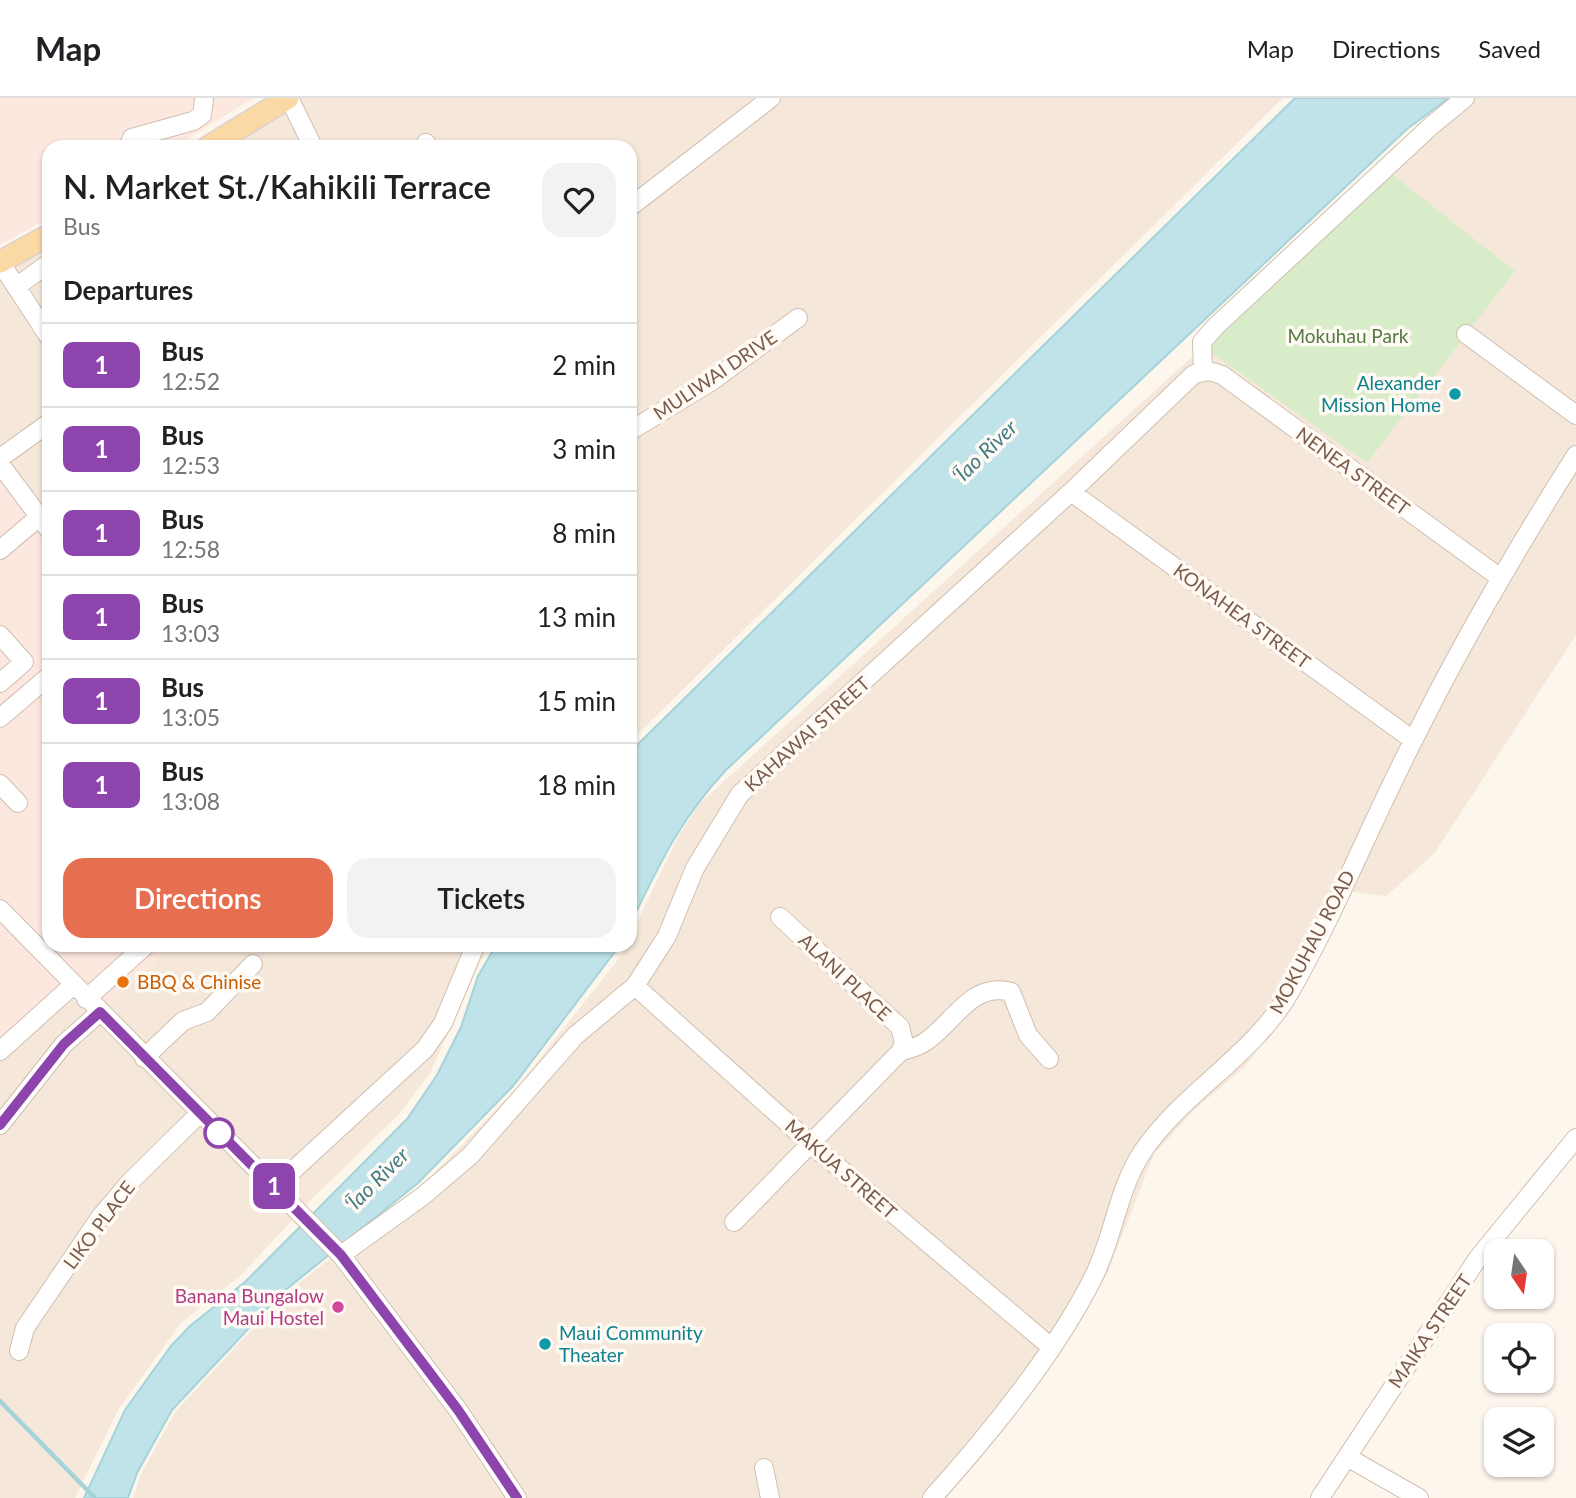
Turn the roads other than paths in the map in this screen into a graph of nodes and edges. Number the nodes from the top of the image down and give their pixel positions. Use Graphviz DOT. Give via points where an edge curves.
graph roads {
  1 [pos="288,98"];
  2 [pos="771,98"];
  3 [pos="1465,98"];
  4 [pos="204,100"];
  5 [pos="131,140"];
  6 [pos="219,140"];
  7 [pos="309,140"];
  8 [pos="637,202"];
  9 [pos="42,238"];
  10 [pos="0,262"];
  11 [pos="42,268"];
  12 [pos="16,287"];
  13 [pos="798,318"];
  14 [pos="42,326"];
  15 [pos="1466,334"];
  16 [pos="1204,371"];
  17 [pos="1576,415"];
  18 [pos="637,427"];
  19 [pos="42,428"];
  20 [pos="1576,455"];
  21 [pos="0,458"];
  22 [pos="0,464"];
  23 [pos="1070,492"];
  24 [pos="42,521"];
  25 [pos="42,525"];
  26 [pos="0,550"];
  27 [pos="1499,577"];
  28 [pos="0,635"];
  29 [pos="42,681"];
  30 [pos="0,682"];
  31 [pos="4,708"];
  32 [pos="1413,740"];
  33 [pos="0,784"];
  34 [pos="18,803"];
  35 [pos="0,909"];
  36 [pos="780,917"];
  37 [pos="138,952"];
  38 [pos="473,952"];
  39 [pos="253,964"];
  40 [pos="72,986"];
  41 [pos="635,986"];
  42 [pos="86,999"];
  43 [pos="100,1012"];
  44 [pos="902,1046"];
  45 [pos="0,1051"];
  46 [pos="144,1058"];
  47 [pos="1049,1059"];
  48 [pos="199,1114"];
  49 [pos="0,1125"];
  50 [pos="1576,1138"];
  51 [pos="811,1144"];
  52 [pos="275,1186"];
  53 [pos="734,1222"];
  54 [pos="341,1255"];
  55 [pos="1051,1347"];
  56 [pos="19,1351"];
  57 [pos="1347,1457"];
  58 [pos="764,1468"];
  59 [pos="517,1498"];
  60 [pos="770,1498"];
  61 [pos="932,1498"];
  62 [pos="1320,1498"];
  63 [pos="1419,1498"];
  1 -- 6 [label="main road"];
  1 -- 7 [label="street"];
  2 -- 8 [label="street"];
  3 -- 16 [label="street" via="1215,327 1202,342"];
  4 -- 5 [label="street" via="202,116 193,121"];
  9 -- 10 [label="main road"];
  10 -- 12 [label="street"];
  11 -- 12 [label="street"];
  12 -- 14 [label="street"];
  13 -- 18 [label="street, MULIWAI DRIVE" via="712,381"];
  15 -- 17 [label="street"];
  16 -- 23 [label="street, KAHAWAI STREET" via="1190,377"];
  16 -- 27 [label="street, NENEA STREET" via="1222,375"];
  19 -- 21 [label="street"];
  20 -- 27 [label="street, MOKUHAU ROAD"];
  22 -- 24 [label="street"];
  23 -- 32 [label="street, KONAHEA STREET"];
  23 -- 41 [label="street, KAHAWAI STREET" via="740,794 695,868 667,936"];
  25 -- 26 [label="street"];
  27 -- 32 [label="street, MOKUHAU ROAD"];
  28 -- 30 [label="street" via="24,662"];
  29 -- 31 [label="street"];
  32 -- 55 [label="street, MOKUHAU ROAD" via="1289,993 1242,1054 1171,1118 1143,1152 1122,1191 1096,1272"];
  33 -- 34 [label="street"];
  35 -- 40 [label="street"];
  36 -- 44 [label="street, ALANI PLACE" via="900,1027"];
  37 -- 42 [label="street"];
  38 -- 52 [label="street" via="443,1023 425,1049"];
  39 -- 46 [label="street" via="207,1012 183,1021"];
  40 -- 42 [label="street"];
  40 -- 45 [label="street"];
  41 -- 51 [label="street, MAKUA STREET"];
  41 -- 54 [label="street, KAHAWAI STREET" via="575,1036 470,1156"];
  42 -- 43 [label="street"];
  43 -- 46 [label="street"];
  43 -- 49 [label="street" via="64,1044"];
  44 -- 47 [label="street" via="925,1042 973,998 997,988 1011,992 1028,1035"];
  44 -- 51 [label="street"];
  46 -- 48 [label="street"];
  48 -- 52 [label="street"];
  48 -- 56 [label="street, LIKO PLACE" via="101,1216 25,1328"];
  50 -- 57 [label="street, MAIKA STREET" via="1478,1258"];
  51 -- 53 [label="street"];
  51 -- 55 [label="street, MAKUA STREET"];
  52 -- 54 [label="street"];
  54 -- 59 [label="street" via="458,1410"];
  55 -- 61 [label="street, MOKUHAU ROAD" via="969,1457"];
  57 -- 62 [label="street, MAIKA STREET"];
  57 -- 63 [label="street"];
  58 -- 60 [label="street"];
}
